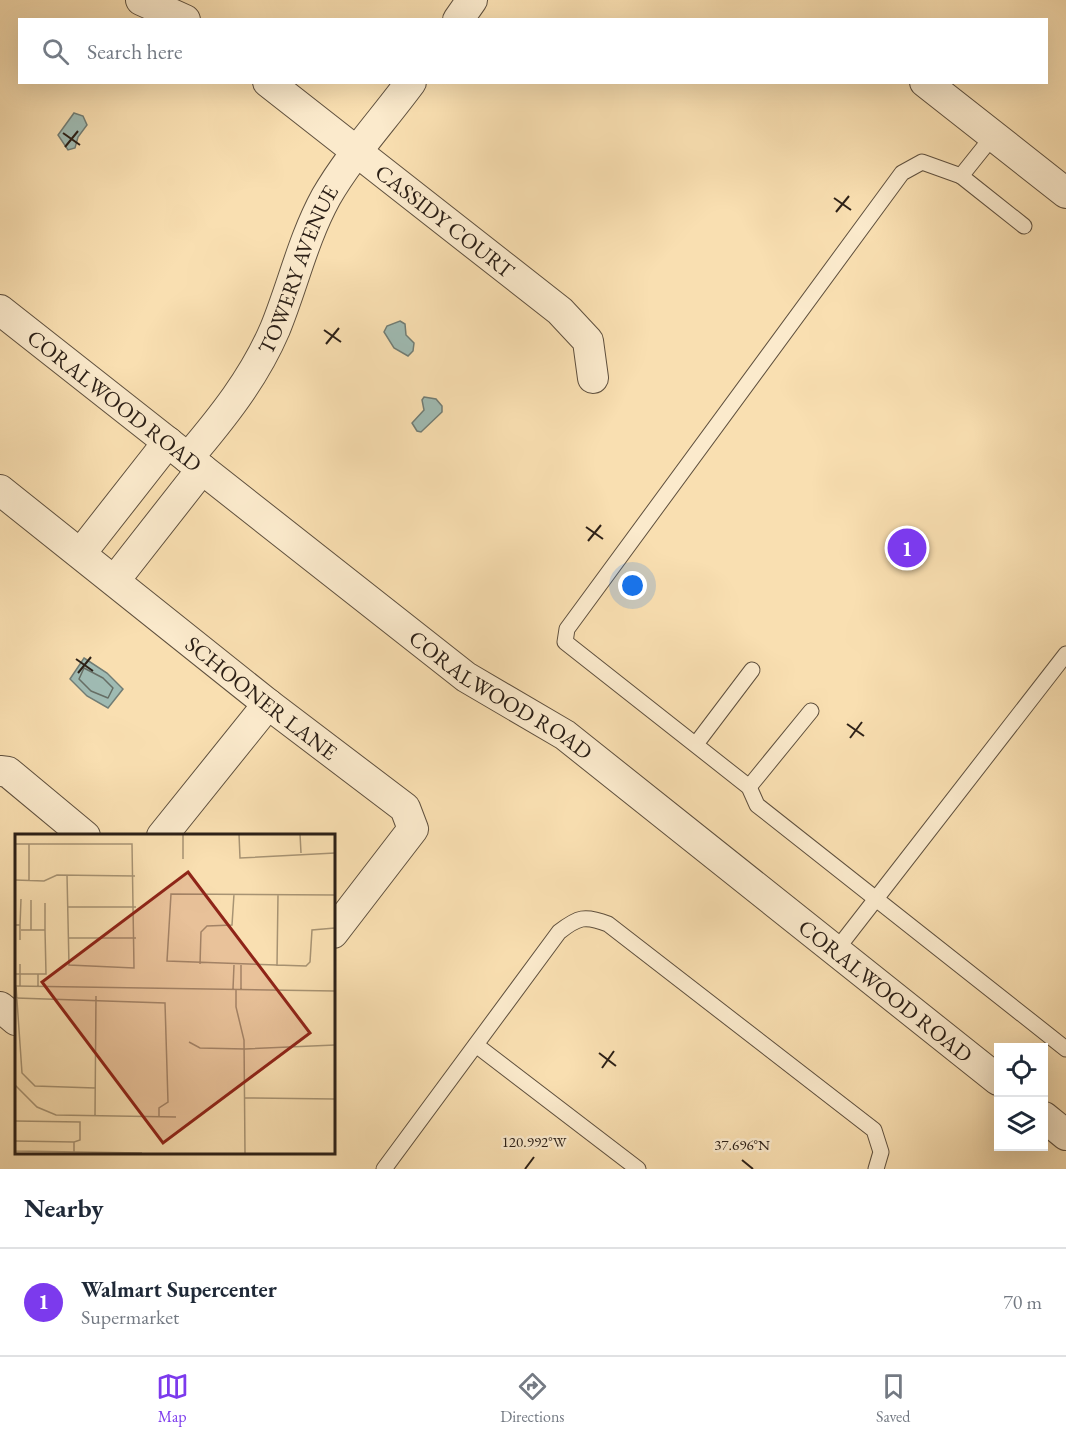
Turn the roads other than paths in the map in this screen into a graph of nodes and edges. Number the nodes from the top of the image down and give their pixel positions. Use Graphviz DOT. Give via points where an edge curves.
graph roads {
  1 [pos="141,0"];
  2 [pos="472,0"];
  3 [pos="181,18"];
  4 [pos="459,18"];
  5 [pos="271,84"];
  6 [pos="410,84"];
  7 [pos="928,84"];
  8 [pos="993,136"];
  9 [pos="359,152"];
  10 [pos="961,176"];
  11 [pos="1066,193"];
  12 [pos="1024,226"];
  13 [pos="0,310"];
  14 [pos="593,378"];
  15 [pos="186,456"];
  16 [pos="0,490"];
  17 [pos="81,553"];
  18 [pos="115,580"];
  19 [pos="1066,654"];
  20 [pos="752,670"];
  21 [pos="268,704"];
  22 [pos="811,711"];
  23 [pos="696,744"];
  24 [pos="0,771"];
  25 [pos="749,787"];
  26 [pos="83,834"];
  27 [pos="164,834"];
  28 [pos="875,899"];
  29 [pos="334,932"];
  30 [pos="837,949"];
  31 [pos="0,1007"];
  32 [pos="15,1019"];
  33 [pos="476,1045"];
  34 [pos="1066,1049"];
  35 [pos="994,1076"];
  36 [pos="1048,1120"];
  37 [pos="1066,1135"];
  38 [pos="384,1169"];
  39 [pos="638,1169"];
  40 [pos="876,1169"];
  1 -- 3 [label="street"];
  2 -- 4 [label="street"];
  5 -- 9 [label="street, CASSIDY COURT"];
  6 -- 9 [label="street, TOWERY AVENUE"];
  7 -- 8 [label="street"];
  8 -- 10 [label="lane"];
  8 -- 11 [label="street"];
  9 -- 14 [label="street, CASSIDY COURT" via="560,311 588,340"];
  9 -- 15 [label="street, TOWERY AVENUE" via="322,206 275,329 253,373 230,409"];
  10 -- 12 [label="lane"];
  10 -- 23 [label="lane" via="922,162 902,173 567,629 565,642"];
  13 -- 15 [label="street, CORALWOOD ROAD"];
  15 -- 17 [label="street, TOWERY AVENUE"];
  15 -- 18 [label="street, TOWERY AVENUE"];
  15 -- 30 [label="street, CORALWOOD ROAD" via="466,677 565,735"];
  16 -- 17 [label="street, SCHOONER LANE"];
  17 -- 18 [label="street, SCHOONER LANE"];
  18 -- 21 [label="street, SCHOONER LANE"];
  19 -- 28 [label="lane"];
  20 -- 23 [label="lane"];
  21 -- 27 [label="street"];
  21 -- 29 [label="street, SCHOONER LANE" via="405,808 413,829"];
  22 -- 25 [label="lane"];
  23 -- 25 [label="lane"];
  24 -- 26 [label="street" via="8,772"];
  25 -- 28 [label="lane" via="757,805"];
  28 -- 30 [label="lane"];
  28 -- 34 [label="lane"];
  30 -- 35 [label="street, CORALWOOD ROAD"];
  31 -- 32 [label="street"];
  33 -- 38 [label="lane"];
  33 -- 39 [label="lane"];
  33 -- 40 [label="lane" via="559,932 573,921 590,917 608,924 874,1130 880,1152"];
  36 -- 37 [label="street"];
}
